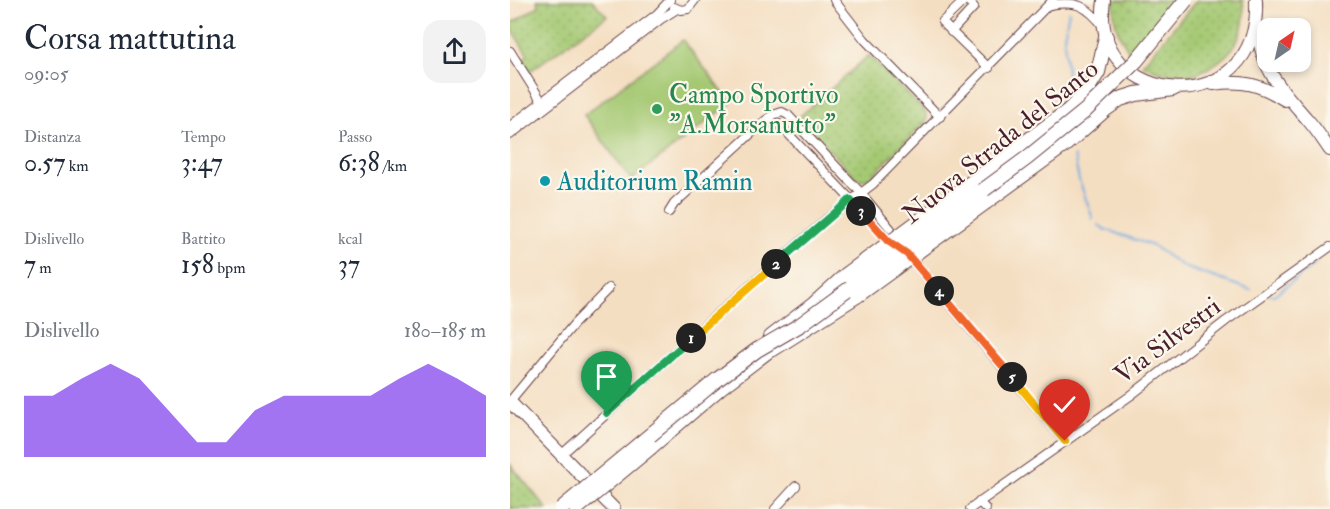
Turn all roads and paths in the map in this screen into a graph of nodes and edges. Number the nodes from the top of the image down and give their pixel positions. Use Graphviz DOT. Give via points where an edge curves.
graph roads {
  1 [pos="670,0"];
  2 [pos="695,0"];
  3 [pos="834,0"];
  4 [pos="966,0"];
  5 [pos="1104,0"];
  6 [pos="1186,0"];
  7 [pos="1256,0"];
  8 [pos="1052,3"];
  9 [pos="677,9"];
  10 [pos="1257,17"];
  11 [pos="951,32"];
  12 [pos="1105,32"];
  13 [pos="510,51"];
  14 [pos="988,68"];
  15 [pos="1203,85"];
  16 [pos="1173,88"];
  17 [pos="544,104"];
  18 [pos="1296,107"];
  19 [pos="940,117"];
  20 [pos="762,125"];
  21 [pos="510,126"];
  22 [pos="510,135"];
  23 [pos="1330,150"];
  24 [pos="861,193"];
  25 [pos="850,200"];
  26 [pos="669,212"];
  27 [pos="1330,247"];
  28 [pos="907,254"];
  29 [pos="609,288"];
  30 [pos="760,352"];
  31 [pos="510,402"];
  32 [pos="1065,441"];
  33 [pos="561,454"];
  34 [pos="796,486"];
  35 [pos="982,506"];
  36 [pos="561,509"];
  37 [pos="576,509"];
  38 [pos="614,509"];
  39 [pos="775,509"];
  40 [pos="970,509"];
  1 -- 9 [label="street"];
  1 -- 17 [label="street"];
  2 -- 9 [label="street" via="688,9"];
  3 -- 19 [label="street" via="864,40"];
  4 -- 11 [label="street" via="974,7"];
  4 -- 11 [label="street" via="942,22"];
  5 -- 12 [label="main road"];
  6 -- 30 [label="highway, Nuova Strada del Santo, bridge" via="1136,61 1085,111 1027,158"];
  7 -- 10 [label="main road"];
  8 -- 12 [label="street" via="1077,3 1087,8"];
  8 -- 14 [label="street"];
  9 -- 17 [label="street"];
  10 -- 15 [label="main road" via="1252,40 1241,59 1224,75"];
  10 -- 18 [label="main road" via="1259,48 1267,69"];
  11 -- 14 [label="street"];
  12 -- 16 [label="main road" via="1125,67 1156,85"];
  12 -- 30 [label="highway, bridge" via="1098,72 1083,96 1068,110 846,275"];
  13 -- 17 [label="street"];
  14 -- 19 [label="street"];
  15 -- 16 [label="main road"];
  15 -- 18 [label="main road" via="1243,82 1262,86"];
  16 -- 30 [label="highway, bridge" via="1120,99 1066,144 858,295 791,339"];
  17 -- 21 [label="street"];
  17 -- 22 [label="street"];
  18 -- 23 [label="main road"];
  19 -- 24 [label="street"];
  20 -- 24 [label="street" via="773,115 788,115"];
  20 -- 25 [label="street" via="779,124"];
  20 -- 26 [label="street"];
  24 -- 25 [label="street"];
  24 -- 28 [label="street" via="896,234"];
  25 -- 28 [label="street" via="888,241"];
  25 -- 33 [label="street"];
  27 -- 32 [label="street, Via Silvestri"];
  28 -- 32 [label="street"];
  29 -- 31 [label="street"];
  30 -- 36 [label="highway, Nuova Strada del Santo, bridge" via="718,379"];
  30 -- 37 [label="highway, Nuova Strada del Santo, bridge"];
  31 -- 33 [label="main road"];
  32 -- 35 [label="street, Via Silvestri"];
  33 -- 38 [label="main road"];
  34 -- 39 [label="street"];
  35 -- 40 [label="street, Via Silvestri"];
}
